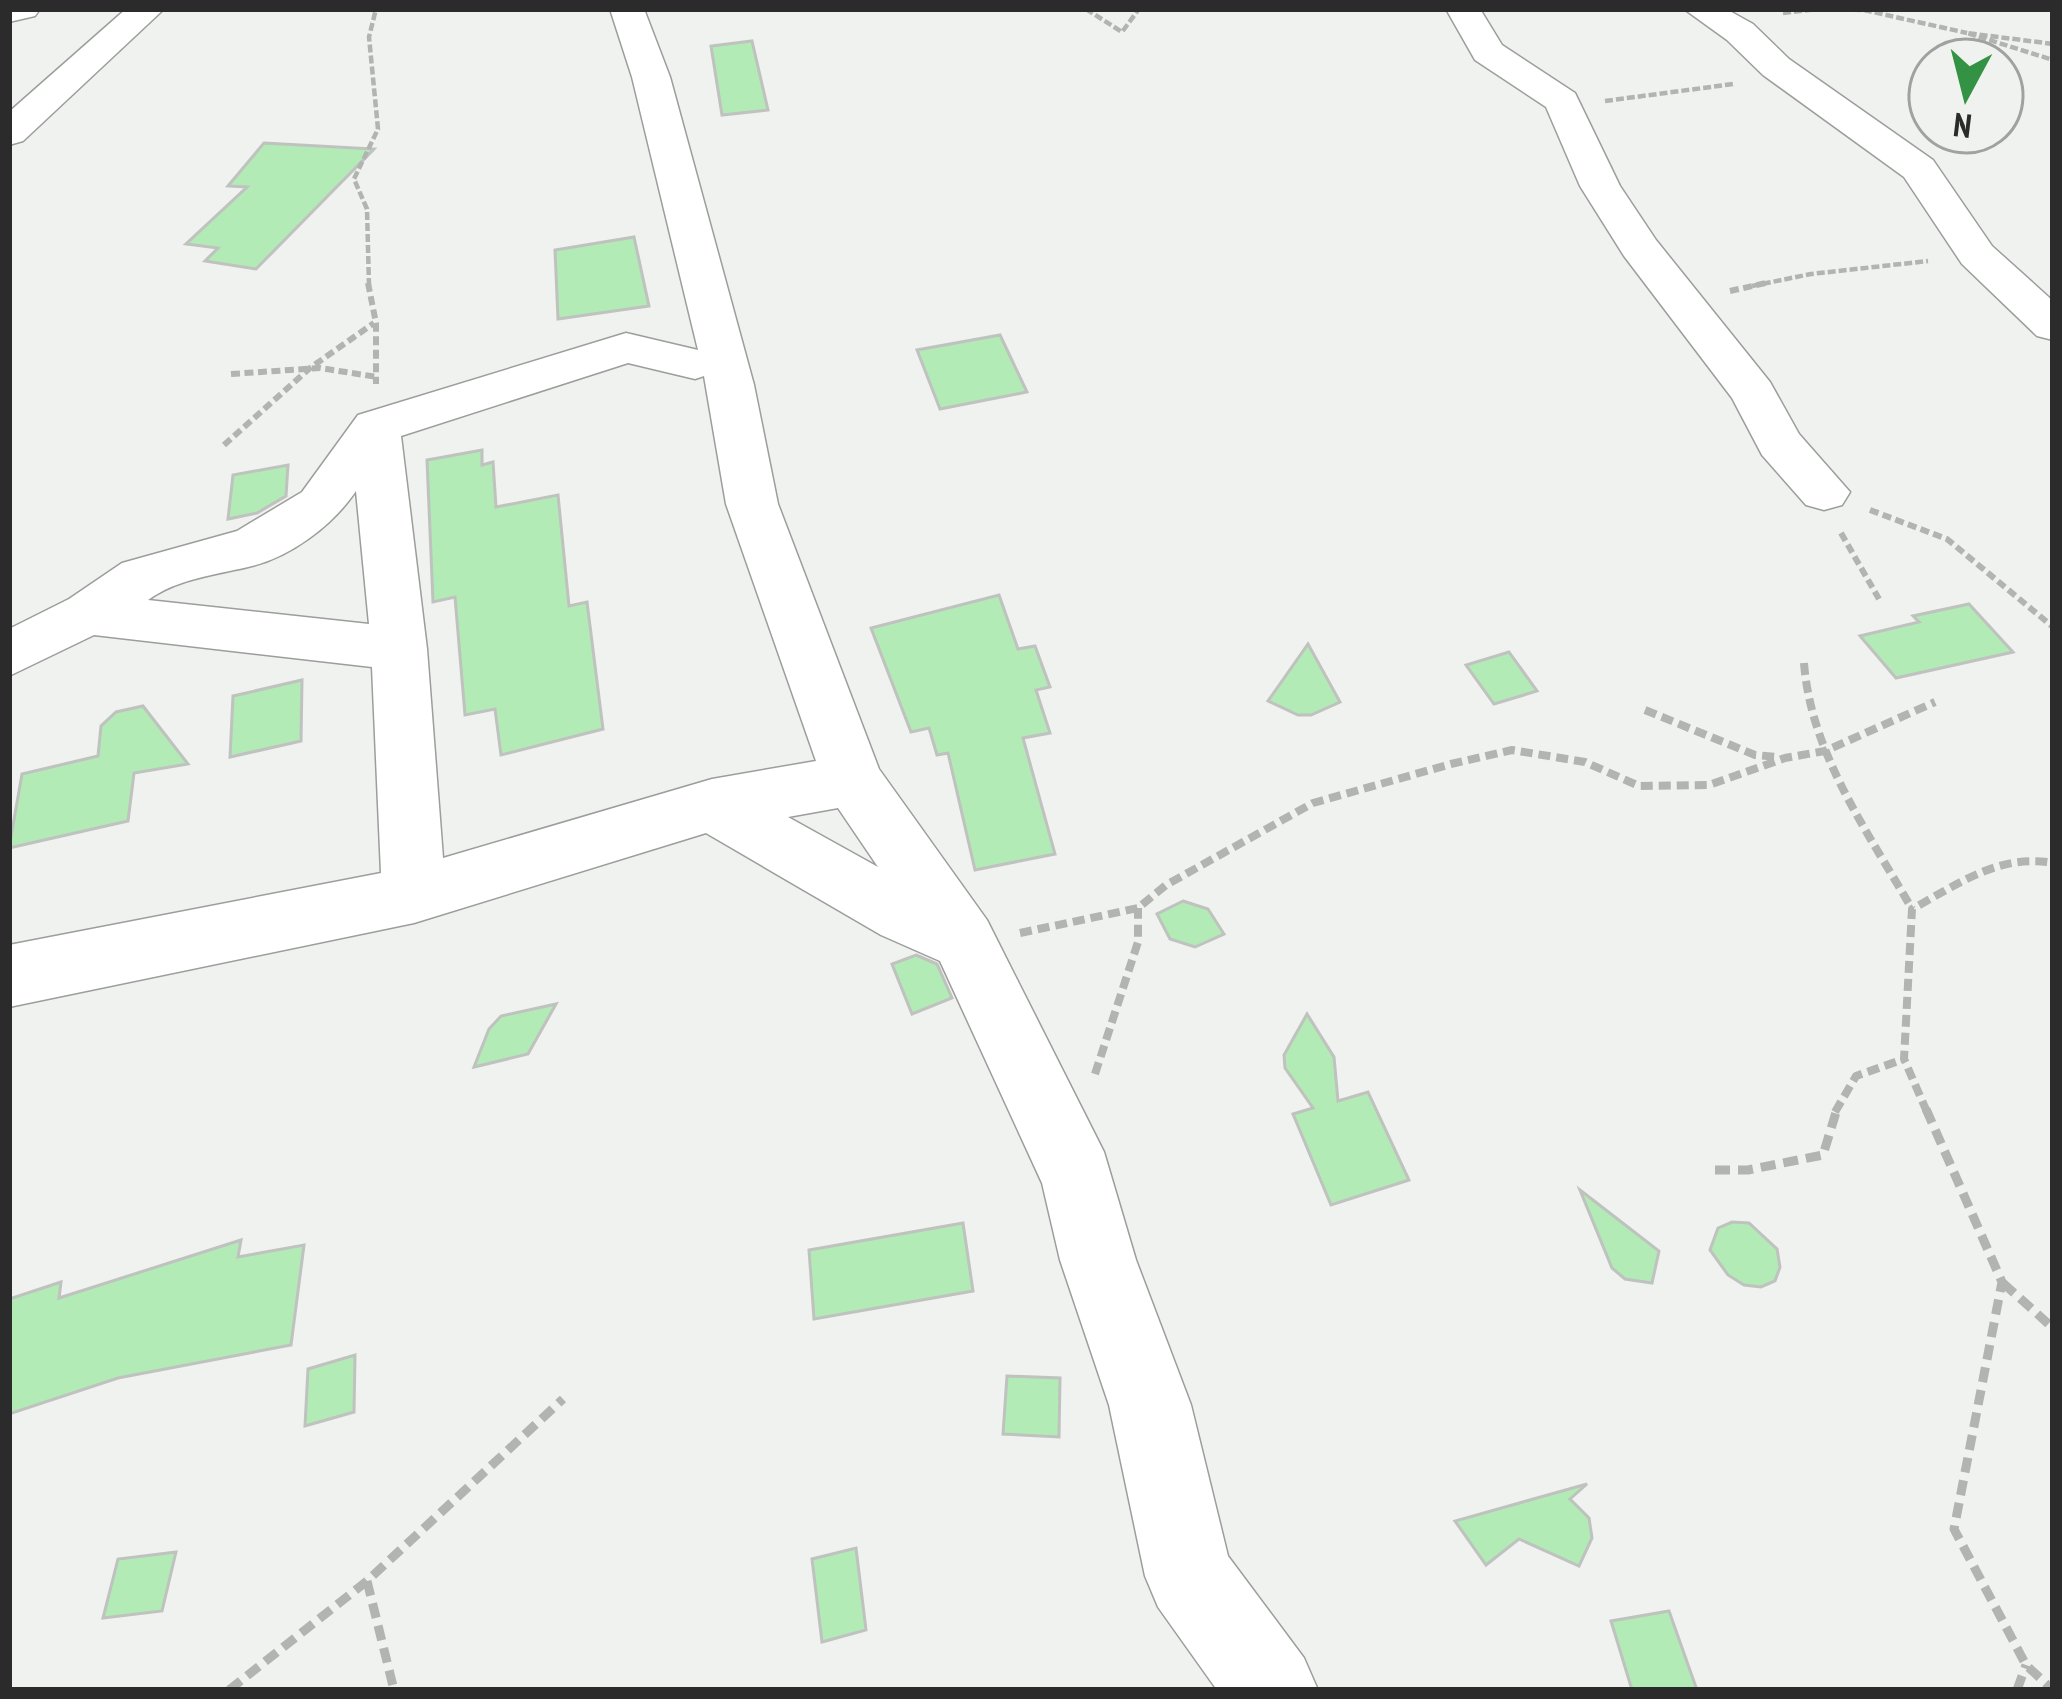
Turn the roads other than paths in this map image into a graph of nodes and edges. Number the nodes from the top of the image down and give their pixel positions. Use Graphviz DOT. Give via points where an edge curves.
graph roads {
  1 [pos="22,9"];
  2 [pos="147,9"];
  3 [pos="627,9"];
  4 [pos="1463,9"];
  5 [pos="1701,9"];
  6 [pos="9,11"];
  7 [pos="9,133"];
  8 [pos="2053,326"];
  9 [pos="695,364"];
  10 [pos="376,402"];
  11 [pos="1824,493"];
  12 [pos="88,614"];
  13 [pos="399,649"];
  14 [pos="9,654"];
  15 [pos="853,780"];
  16 [pos="712,805"];
  17 [pos="414,895"];
  18 [pos="964,941"];
  19 [pos="9,976"];
  20 [pos="1273,1690"];
  1 -- 6 [label="street"];
  2 -- 7 [label="street"];
  3 -- 15 [label="street" via="730,386 752,504"];
  4 -- 11 [label="street" via="1489,52 1562,101 1600,186 1639,247 1754,392 1778,443"];
  5 -- 8 [label="street" via="1919,169 1977,255"];
  9 -- 10 [label="street" via="626,348 452,403"];
  10 -- 12 [label="street" via="320,505 250,548 141,577"];
  10 -- 13 [label="street"];
  12 -- 13 [label="street"];
  12 -- 14 [label="street"];
  13 -- 17 [label="street"];
  15 -- 16 [label="street"];
  15 -- 18 [label="street"];
  16 -- 17 [label="street"];
  16 -- 18 [label="street"];
  17 -- 19 [label="street"];
  18 -- 20 [label="street" via="1078,1178 1150,1405 1189,1576"];
}
